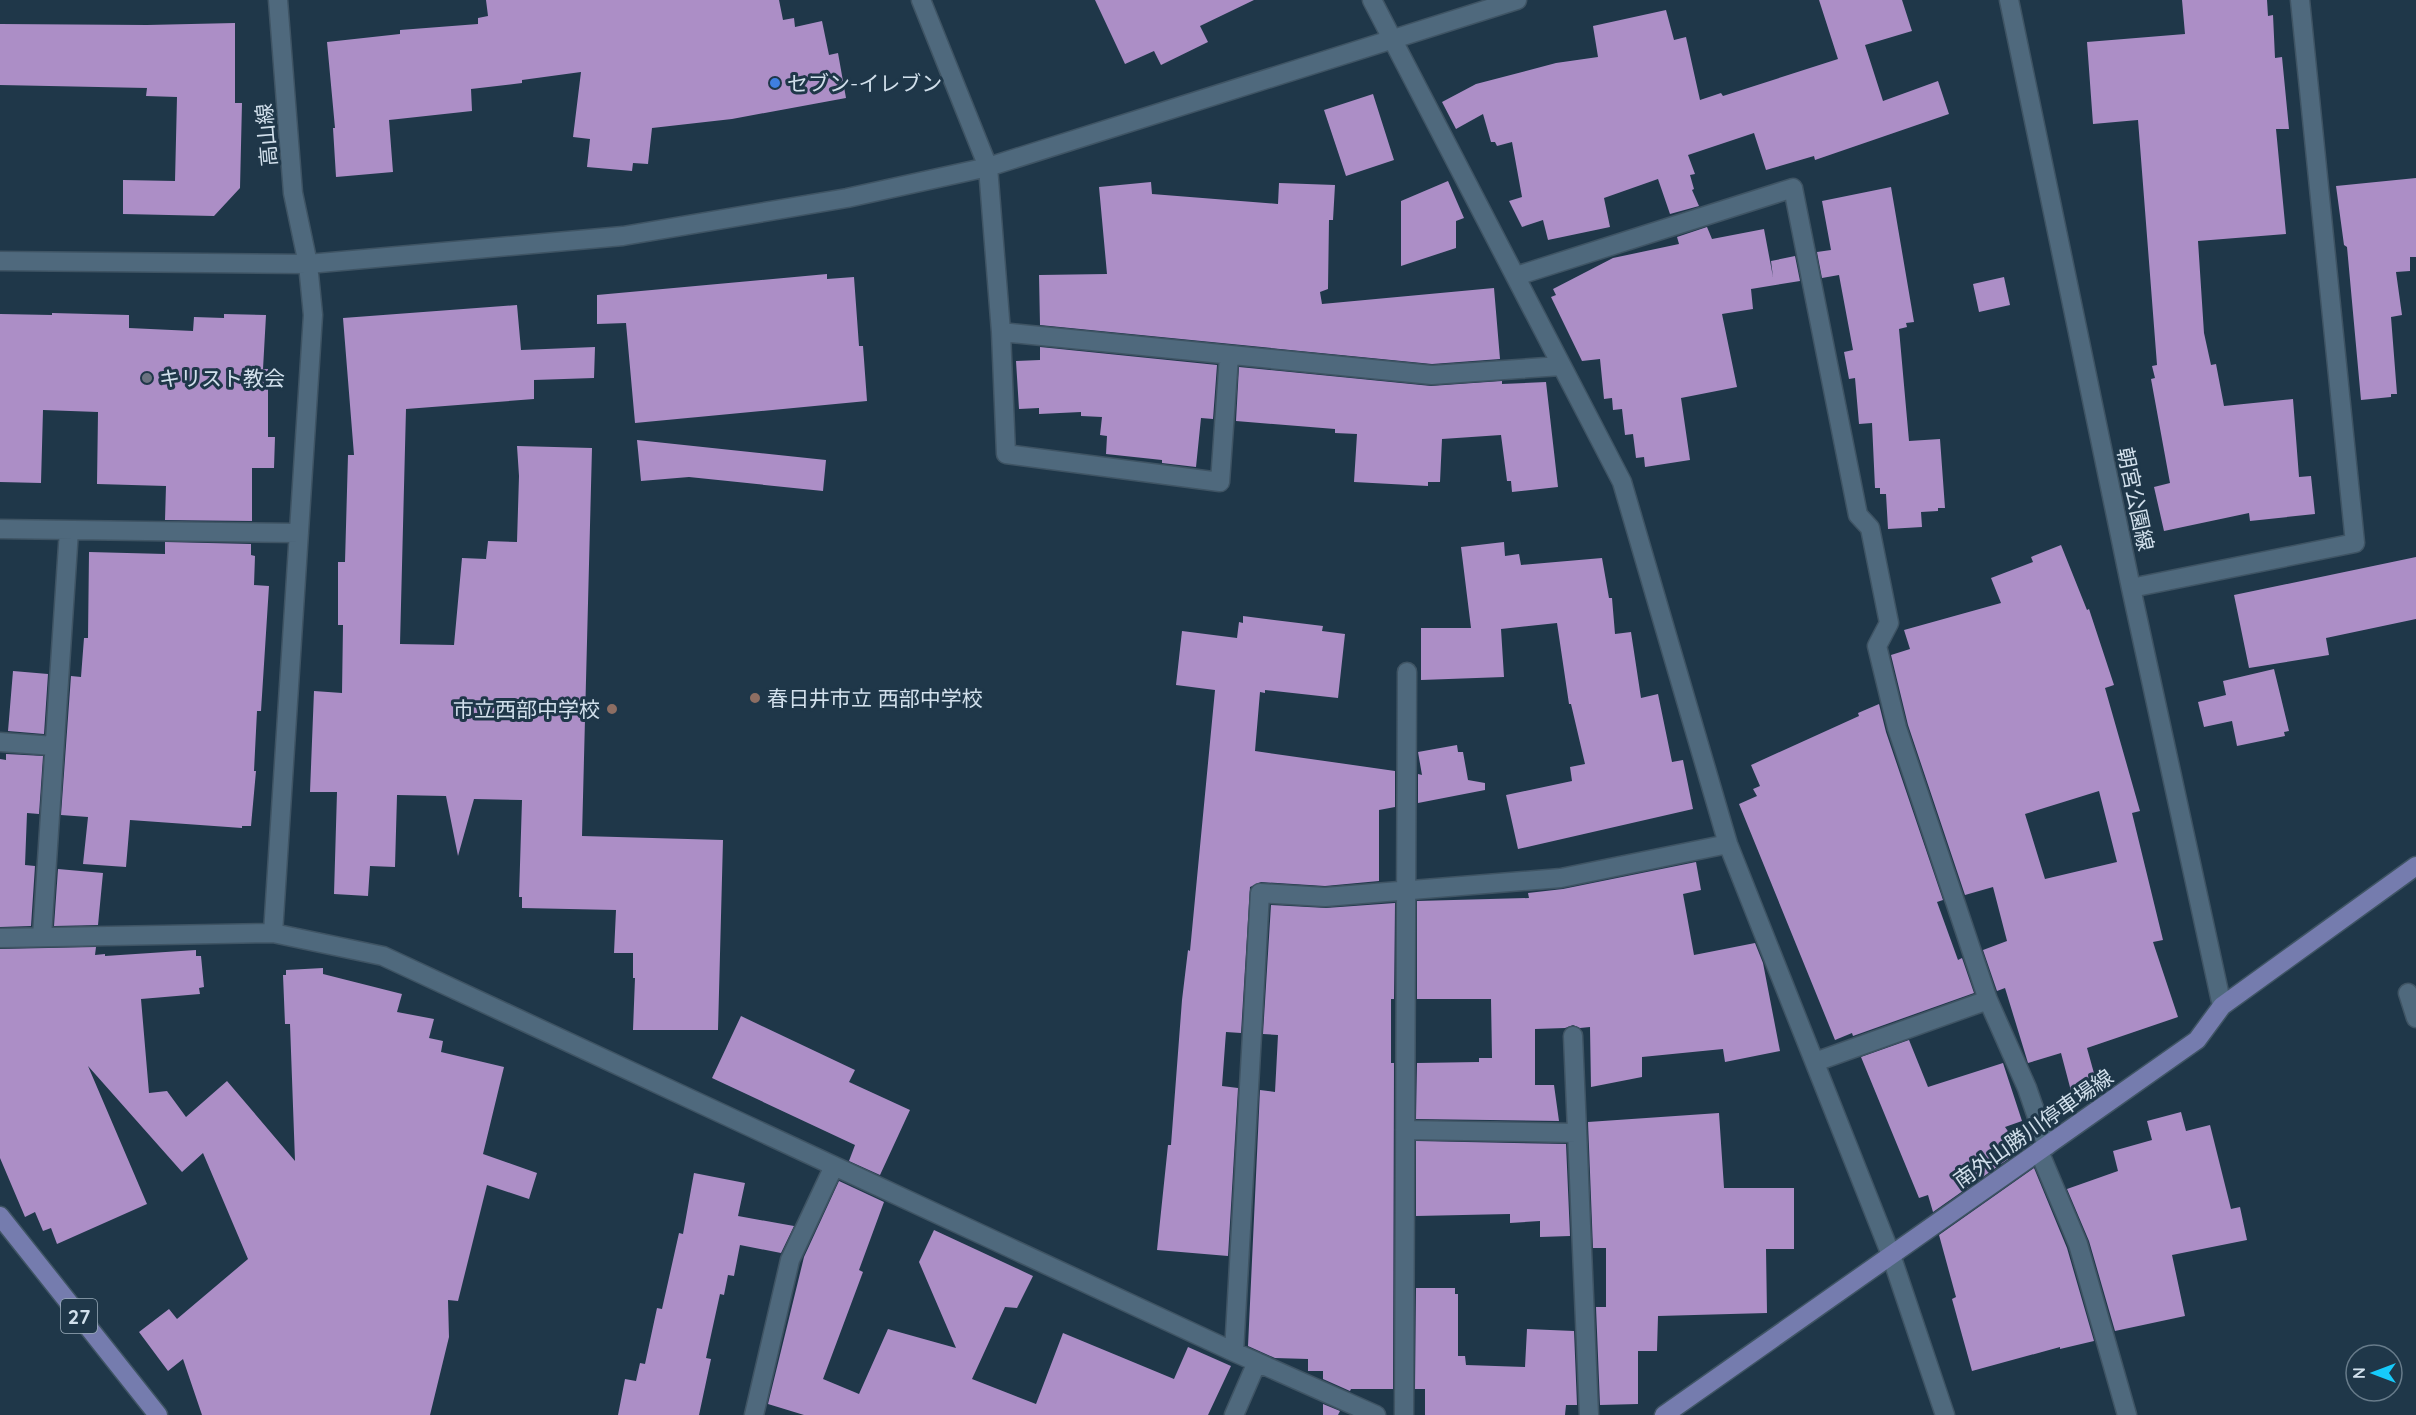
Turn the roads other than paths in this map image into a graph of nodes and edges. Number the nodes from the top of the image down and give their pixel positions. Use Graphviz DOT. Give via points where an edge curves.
graph roads {
  1 [pos="278,0"];
  2 [pos="921,0"];
  3 [pos="1372,0"];
  4 [pos="1517,0"];
  5 [pos="2008,0"];
  6 [pos="2300,0"];
  7 [pos="1392,40"];
  8 [pos="988,167"];
  9 [pos="0,261"];
  10 [pos="308,264"];
  11 [pos="1516,276"];
  12 [pos="1000,332"];
  13 [pos="1229,356"];
  14 [pos="1561,366"];
  15 [pos="0,529"];
  16 [pos="69,530"];
  17 [pos="299,533"];
  18 [pos="2131,588"];
  19 [pos="1407,672"];
  20 [pos="0,742"];
  21 [pos="54,746"];
  22 [pos="1728,843"];
  23 [pos="2416,866"];
  24 [pos="1406,892"];
  25 [pos="273,933"];
  26 [pos="42,936"];
  27 [pos="0,938"];
  28 [pos="2408,993"];
  29 [pos="1988,1000"];
  30 [pos="2222,1006"];
  31 [pos="2416,1018"];
  32 [pos="1573,1036"];
  33 [pos="1815,1062"];
  34 [pos="1406,1130"];
  35 [pos="1576,1133"];
  36 [pos="2043,1148"];
  37 [pos="834,1166"];
  38 [pos="0,1216"];
  39 [pos="1891,1255"];
  40 [pos="1234,1352"];
  41 [pos="1257,1362"];
  42 [pos="156,1414"];
  43 [pos="754,1415"];
  44 [pos="1234,1415"];
  45 [pos="1376,1415"];
  46 [pos="1404,1415"];
  47 [pos="1588,1415"];
  48 [pos="1664,1415"];
  49 [pos="1945,1415"];
  50 [pos="2127,1415"];
  1 -- 10 [label="street, 高山線" via="293,194"];
  2 -- 8 [label="street"];
  3 -- 7 [label="street"];
  4 -- 7 [label="street"];
  5 -- 18 [label="street, 朝宮公園線"];
  6 -- 18 [label="street" via="2355,543"];
  7 -- 8 [label="street"];
  7 -- 11 [label="street"];
  8 -- 10 [label="street" via="847,198 623,236"];
  8 -- 12 [label="street"];
  9 -- 10 [label="street"];
  10 -- 17 [label="street, 高山線" via="313,315"];
  11 -- 14 [label="street"];
  11 -- 29 [label="street" via="1793,188 1858,515 1870,528 1889,623 1877,646 1897,728"];
  12 -- 13 [label="street"];
  12 -- 13 [label="street" via="1006,454 1220,482"];
  13 -- 14 [label="street" via="1432,375"];
  14 -- 22 [label="street" via="1622,482"];
  15 -- 16 [label="street"];
  16 -- 17 [label="street"];
  16 -- 21 [label="street"];
  17 -- 25 [label="street, 高山線"];
  18 -- 30 [label="street, 朝宮公園線"];
  19 -- 24 [label="street"];
  20 -- 21 [label="street"];
  21 -- 26 [label="street"];
  22 -- 24 [label="street" via="1561,878"];
  22 -- 33 [label="street"];
  23 -- 30 [label="main road, 南外山勝川停車場線"];
  24 -- 34 [label="street"];
  24 -- 40 [label="street" via="1325,897 1260,893"];
  25 -- 26 [label="street"];
  25 -- 37 [label="street" via="383,956"];
  26 -- 27 [label="street"];
  28 -- 31 [label="street"];
  29 -- 33 [label="street"];
  29 -- 36 [label="street" via="2027,1088"];
  30 -- 36 [label="main road, 南外山勝川停車場線" via="2197,1040"];
  32 -- 35 [label="street"];
  33 -- 39 [label="street"];
  34 -- 35 [label="street"];
  34 -- 46 [label="street"];
  35 -- 47 [label="street"];
  36 -- 39 [label="main road, 南外山勝川停車場線"];
  36 -- 50 [label="street" via="2078,1244"];
  37 -- 40 [label="street"];
  37 -- 43 [label="street" via="790,1260"];
  38 -- 42 [label="main road, 27"];
  39 -- 48 [label="main road, 南外山勝川停車場線"];
  39 -- 49 [label="street"];
  40 -- 41 [label="street"];
  41 -- 44 [label="street"];
  41 -- 45 [label="street"];
}
